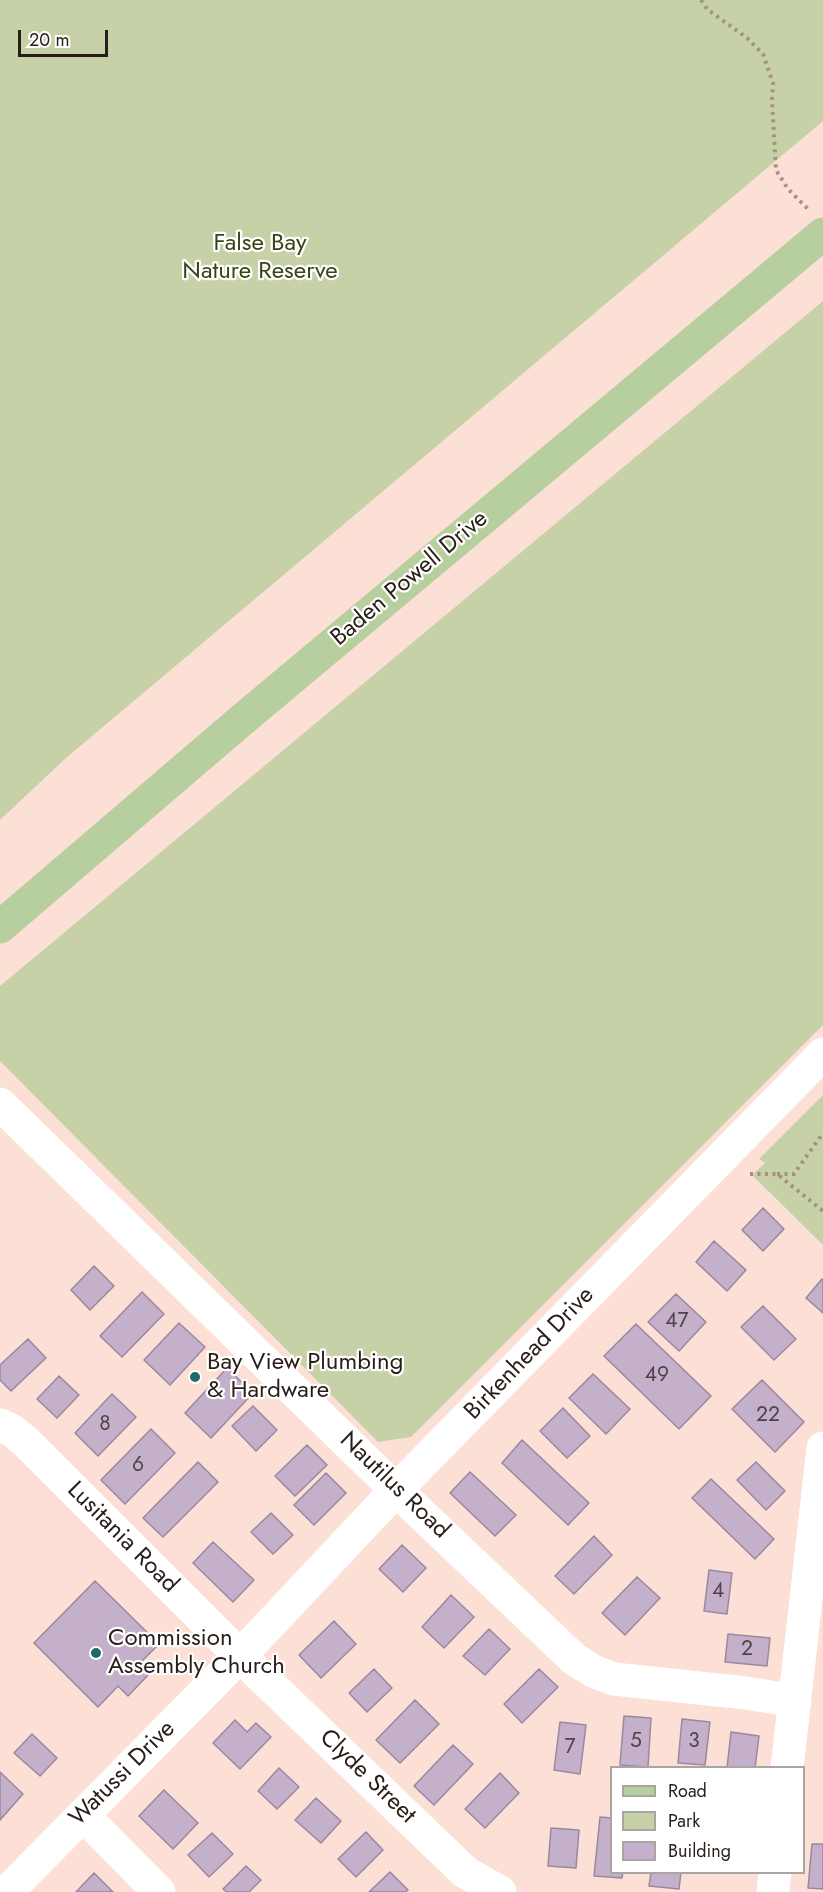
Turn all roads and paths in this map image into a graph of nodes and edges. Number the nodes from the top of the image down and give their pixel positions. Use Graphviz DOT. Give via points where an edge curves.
graph roads {
  1 [pos="701,0"];
  2 [pos="819,225"];
  3 [pos="0,927"];
  4 [pos="823,1054"];
  5 [pos="0,1104"];
  6 [pos="823,1133"];
  7 [pos="707,1173"];
  8 [pos="777,1174"];
  9 [pos="823,1211"];
  10 [pos="0,1425"];
  11 [pos="823,1448"];
  12 [pos="396,1490"];
  13 [pos="240,1656"];
  14 [pos="795,1701"];
  15 [pos="787,1766"];
  16 [pos="82,1815"];
  17 [pos="775,1874"];
  18 [pos="7,1892"];
  19 [pos="159,1892"];
  20 [pos="500,1892"];
  21 [pos="773,1892"];
  1 -- 2 [label="path" via="763,54 773,83 776,170"];
  2 -- 3 [label="main road, Baden Powell Drive"];
  4 -- 7 [label="street, Birkenhead Drive"];
  5 -- 12 [label="street, Nautilus Road"];
  6 -- 8 [label="path" via="794,1174"];
  7 -- 8 [label="path"];
  7 -- 12 [label="street, Birkenhead Drive"];
  8 -- 9 [label="path"];
  10 -- 13 [label="street, Lusitania Road" via="27,1443"];
  11 -- 14 [label="street"];
  12 -- 13 [label="street, Birkenhead Drive"];
  12 -- 14 [label="street, Nautilus Road" via="574,1659 595,1672 614,1679"];
  13 -- 16 [label="street, Watussi Drive"];
  13 -- 20 [label="street, Clyde Street" via="465,1872"];
  14 -- 15 [label="street"];
  16 -- 18 [label="street, Watussi Drive"];
  16 -- 19 [label="street"];
  17 -- 21 [label="street"];
}
